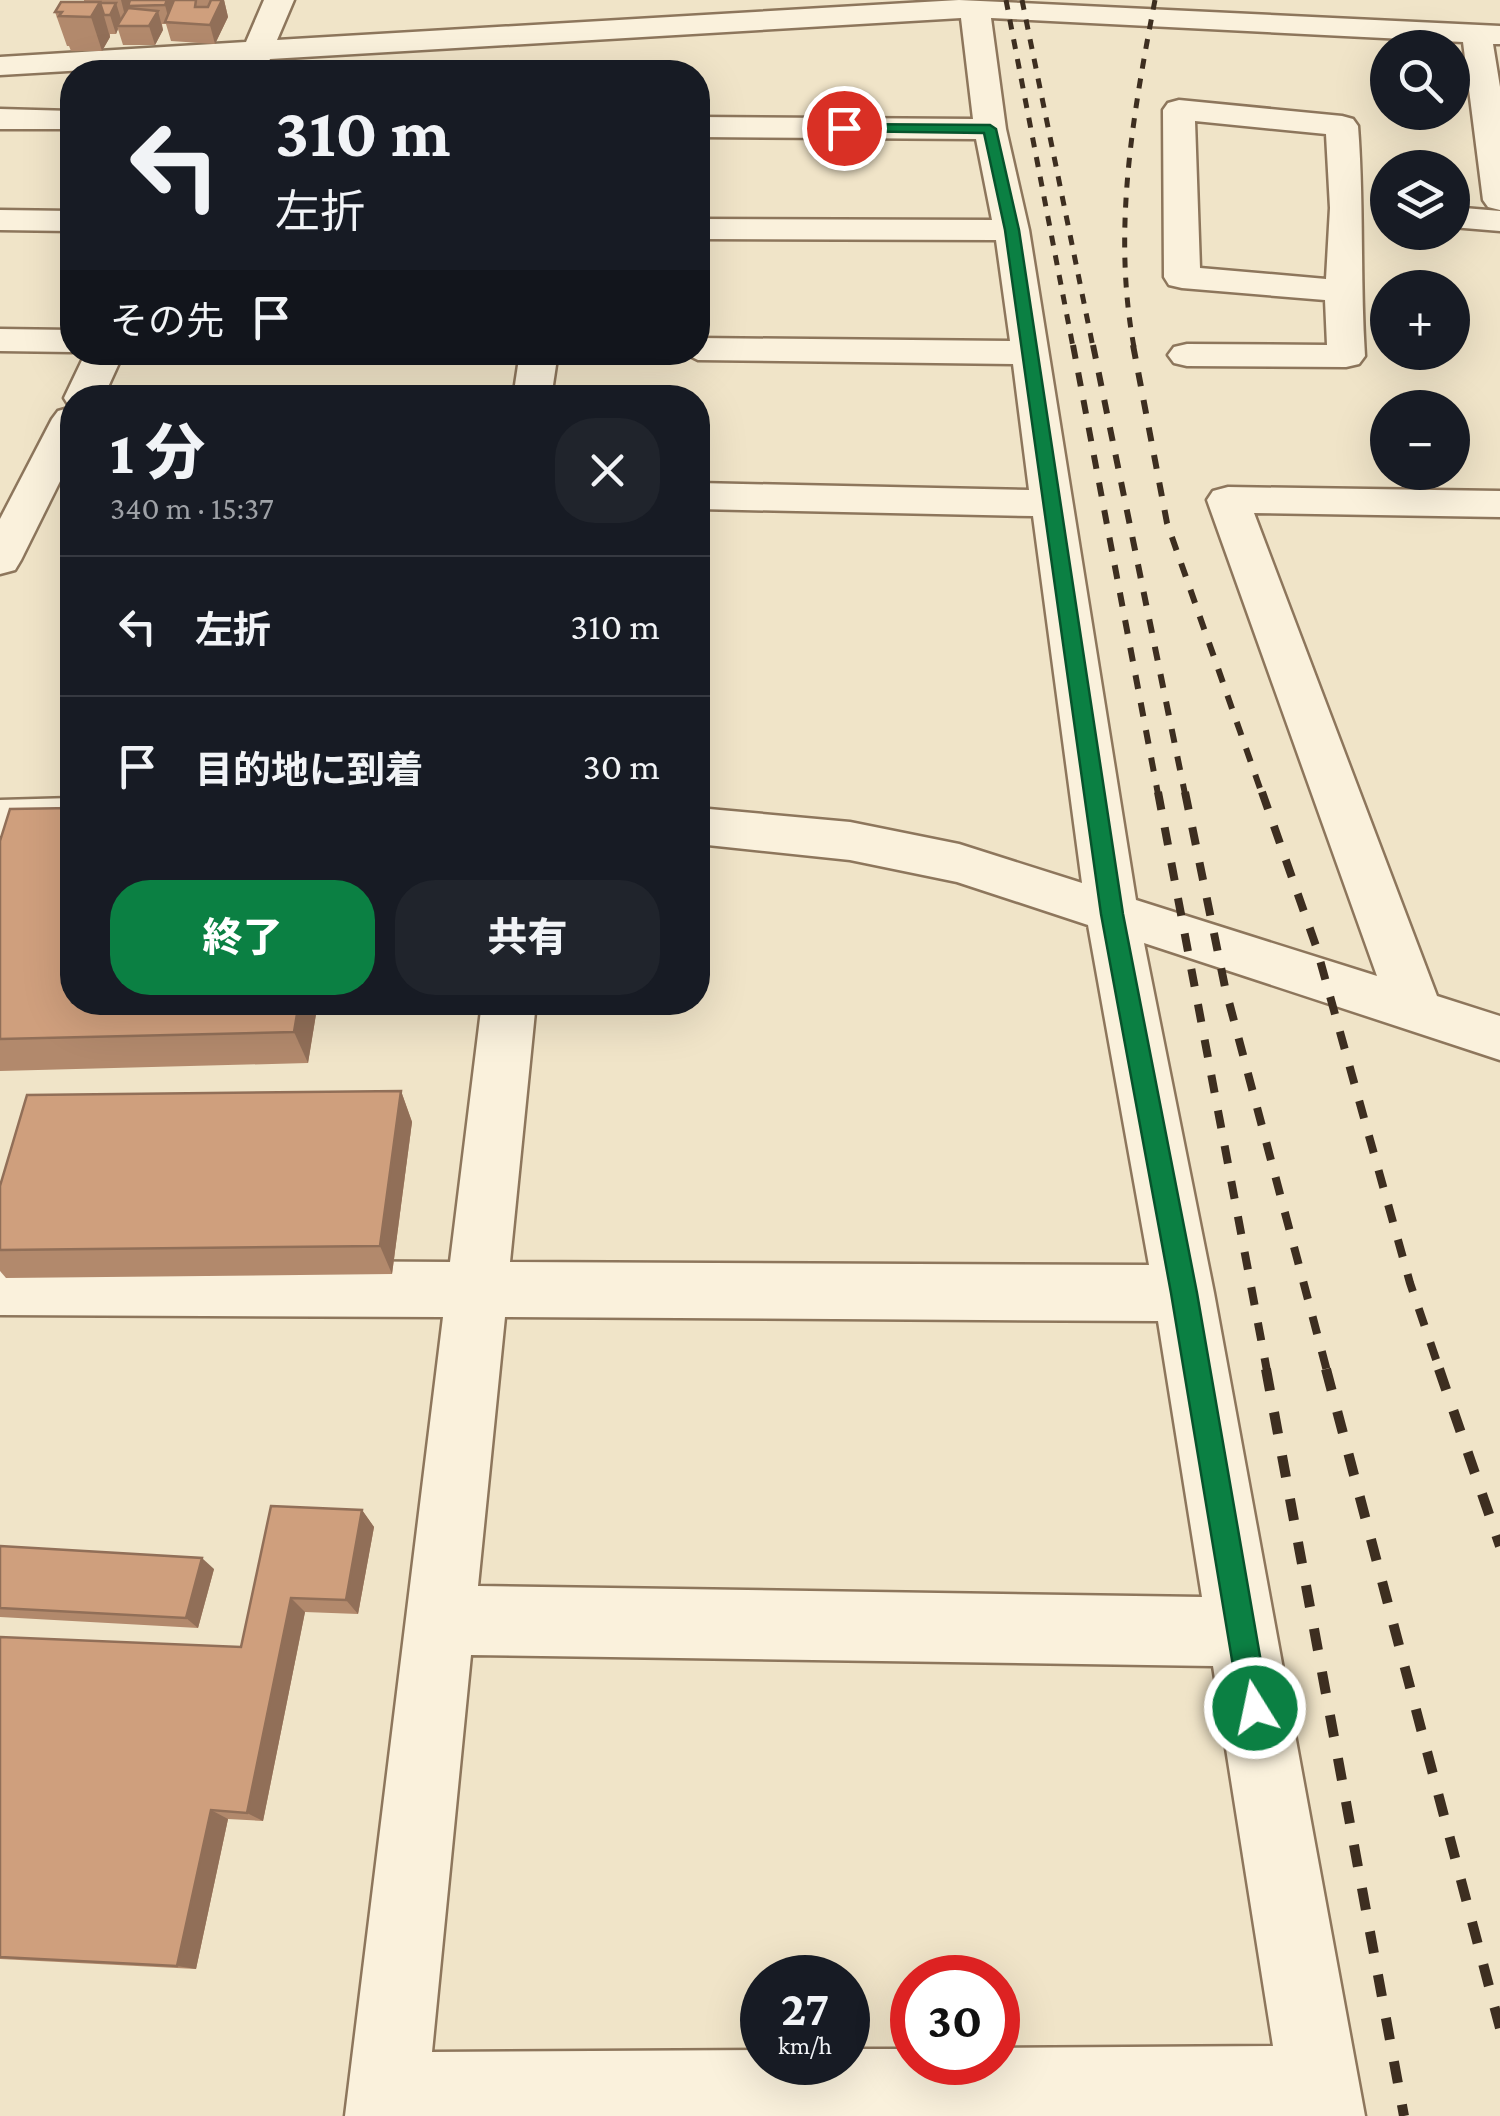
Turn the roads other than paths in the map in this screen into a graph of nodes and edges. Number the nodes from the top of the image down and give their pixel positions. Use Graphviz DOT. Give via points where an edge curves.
graph roads {
  1 [pos="279,0"];
  2 [pos="975,4"];
  3 [pos="1125,7"];
  4 [pos="679,12"];
  5 [pos="53,32"];
  6 [pos="1489,34"];
  7 [pos="255,60"];
  8 [pos="275,60"];
  9 [pos="36,64"];
  10 [pos="60,64"];
  11 [pos="0,66"];
  12 [pos="0,119"];
  13 [pos="60,120"];
  14 [pos="710,127"];
  15 [pos="990,129"];
  16 [pos="1500,200"];
  17 [pos="1470,218"];
  18 [pos="0,220"];
  19 [pos="60,221"];
  20 [pos="1500,221"];
  21 [pos="710,229"];
  22 [pos="1012,230"];
  23 [pos="1344,290"];
  24 [pos="0,340"];
  25 [pos="60,341"];
  26 [pos="710,349"];
  27 [pos="1027,353"];
  28 [pos="1187,355"];
  29 [pos="60,443"];
  30 [pos="37,488"];
  31 [pos="710,496"];
  32 [pos="1053,503"];
  33 [pos="1500,504"];
  34 [pos="0,560"];
  35 [pos="60,816"];
  36 [pos="0,818"];
  37 [pos="710,827"];
  38 [pos="1112,914"];
  39 [pos="1417,1014"];
  40 [pos="508,1015"];
  41 [pos="1500,1038"];
  42 [pos="0,1287"];
  43 [pos="477,1291"];
  44 [pos="1184,1293"];
  45 [pos="442,1620"];
  46 [pos="1242,1632"];
  47 [pos="1322,2101"];
  48 [pos="386,2104"];
  1 -- 7 [label="street"];
  2 -- 3 [label="street"];
  2 -- 4 [label="street"];
  2 -- 15 [label="street"];
  3 -- 6 [label="street"];
  4 -- 8 [label="street" via="588,44"];
  5 -- 9 [label="street"];
  6 -- 16 [label="street"];
  9 -- 10 [label="street"];
  9 -- 11 [label="street"];
  12 -- 13 [label="street"];
  14 -- 15 [label="street"];
  15 -- 22 [label="street"];
  17 -- 20 [label="street"];
  18 -- 19 [label="street"];
  21 -- 22 [label="street"];
  22 -- 27 [label="street"];
  23 -- 23 [label="street" via="1361,210 1342,126 1180,110 1182,276"];
  23 -- 28 [label="street" via="1346,356"];
  24 -- 25 [label="street"];
  26 -- 27 [label="street"];
  27 -- 32 [label="street"];
  29 -- 30 [label="street"];
  30 -- 34 [label="street"];
  31 -- 32 [label="street"];
  32 -- 38 [label="street"];
  33 -- 39 [label="street" via="1228,500"];
  35 -- 36 [label="street"];
  37 -- 38 [label="street" via="850,841 960,863"];
  38 -- 39 [label="street"];
  38 -- 44 [label="street"];
  39 -- 41 [label="street"];
  40 -- 43 [label="street"];
  42 -- 43 [label="street"];
  43 -- 44 [label="street"];
  43 -- 45 [label="street"];
  44 -- 46 [label="street"];
  45 -- 46 [label="street"];
  45 -- 48 [label="street"];
  46 -- 47 [label="street"];
  47 -- 48 [label="street"];
}
